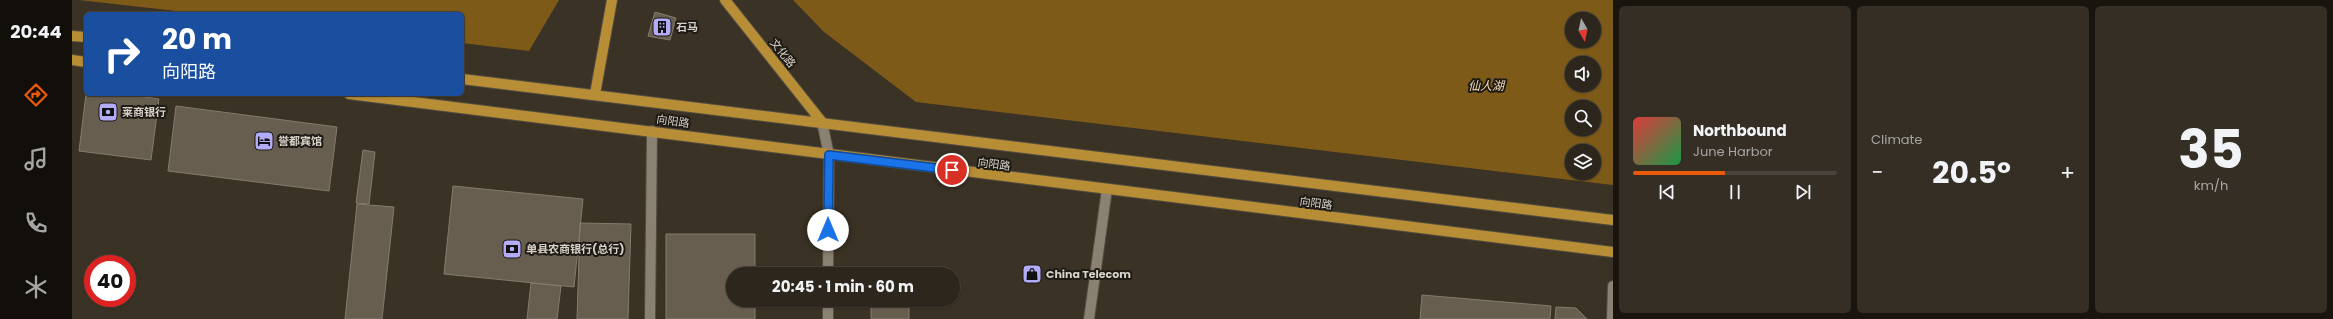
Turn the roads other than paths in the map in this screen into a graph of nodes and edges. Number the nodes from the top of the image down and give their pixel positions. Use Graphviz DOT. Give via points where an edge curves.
graph roads {
  1 [pos="612,0"];
  2 [pos="725,0"];
  3 [pos="72,36"];
  4 [pos="84,37"];
  5 [pos="72,60"];
  6 [pos="84,62"];
  7 [pos="464,79"];
  8 [pos="595,94"];
  9 [pos="366,96"];
  10 [pos="822,122"];
  11 [pos="652,130"];
  12 [pos="829,155"];
  13 [pos="1107,189"];
  14 [pos="1613,220"];
  15 [pos="1613,252"];
  16 [pos="828,267"];
  17 [pos="1613,286"];
  18 [pos="828,307"];
  19 [pos="650,319"];
  20 [pos="828,319"];
  21 [pos="1089,319"];
  22 [pos="1612,319"];
  1 -- 8 [label="main road"];
  2 -- 10 [label="main road, 文化路"];
  3 -- 4 [label="main road"];
  5 -- 6 [label="main road"];
  7 -- 8 [label="main road, 向阳路"];
  8 -- 10 [label="main road, 向阳路"];
  9 -- 11 [label="main road, 向阳路"];
  10 -- 12 [label="street"];
  10 -- 14 [label="main road, 向阳路"];
  11 -- 12 [label="main road, 向阳路"];
  11 -- 19 [label="street"];
  12 -- 13 [label="main road, 向阳路"];
  12 -- 16 [label="street"];
  13 -- 15 [label="main road, 向阳路"];
  13 -- 21 [label="street"];
  17 -- 22 [label="street"];
  18 -- 20 [label="street"];
}
